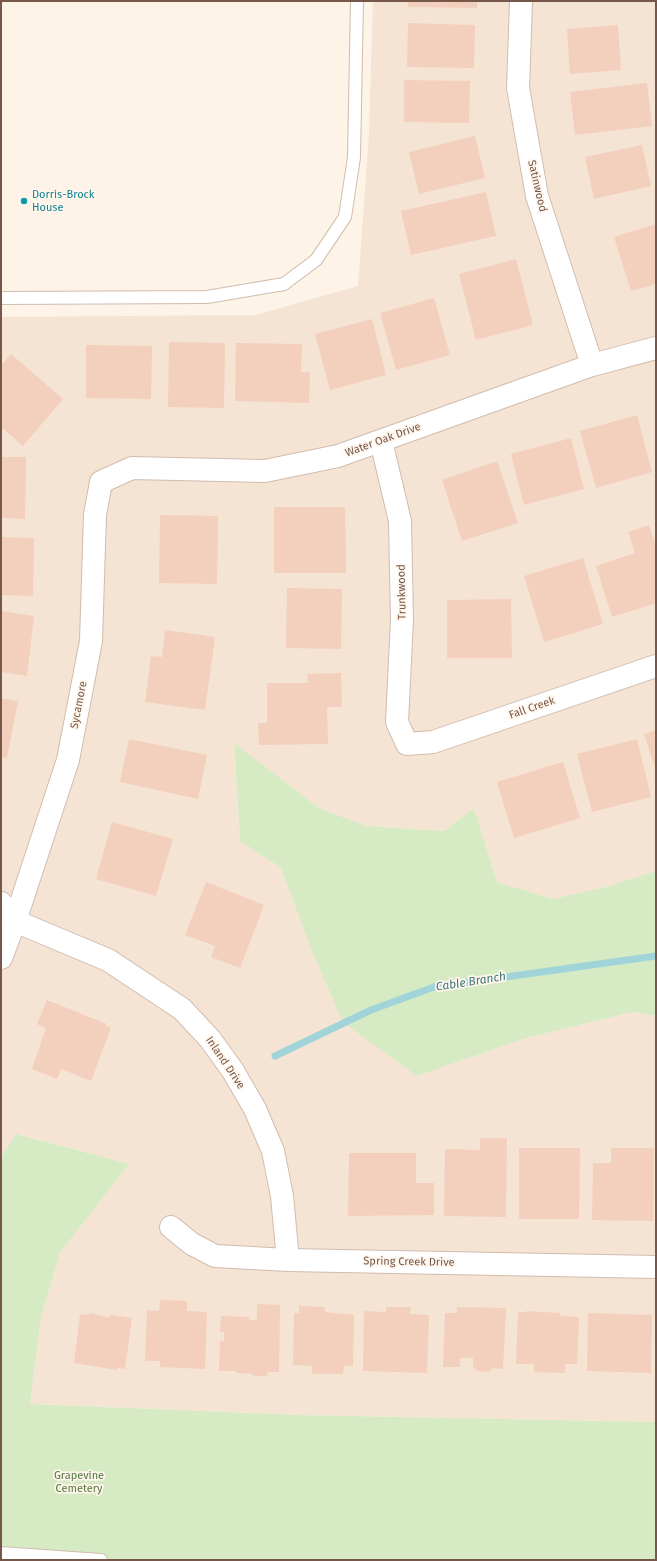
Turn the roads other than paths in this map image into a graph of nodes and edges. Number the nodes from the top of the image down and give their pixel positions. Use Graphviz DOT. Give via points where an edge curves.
graph roads {
  1 [pos="357,1"];
  2 [pos="522,1"];
  3 [pos="1,298"];
  4 [pos="656,348"];
  5 [pos="592,365"];
  6 [pos="381,441"];
  7 [pos="101,482"];
  8 [pos="656,666"];
  9 [pos="407,744"];
  10 [pos="1,903"];
  11 [pos="8,922"];
  12 [pos="1,958"];
  13 [pos="171,1227"];
  14 [pos="288,1260"];
  15 [pos="656,1267"];
  16 [pos="1,1553"];
  17 [pos="101,1560"];
  1 -- 3 [label="lane" via="354,157 350,187 345,217 316,260 284,284 207,297"];
  2 -- 5 [label="street, Satinwood" via="518,88 537,196"];
  4 -- 5 [label="street, Water Oak Drive"];
  5 -- 6 [label="street, Water Oak Drive"];
  6 -- 7 [label="street, Water Oak Drive" via="338,456 265,471 132,468"];
  6 -- 9 [label="street, Trunkwood" via="400,522 402,620 397,722"];
  7 -- 11 [label="street, Sycamore" via="95,514 91,641 68,760"];
  8 -- 9 [label="street, Fall Creek" via="433,742"];
  10 -- 11 [label="street, Inland Drive"];
  11 -- 12 [label="street, Sycamore"];
  11 -- 14 [label="street, Inland Drive" via="108,960 182,1009 210,1039 255,1109 272,1151 282,1196"];
  13 -- 14 [label="street, Spring Creek Drive" via="192,1244 216,1256"];
  14 -- 15 [label="street, Spring Creek Drive"];
  16 -- 17 [label="lane"];
}
